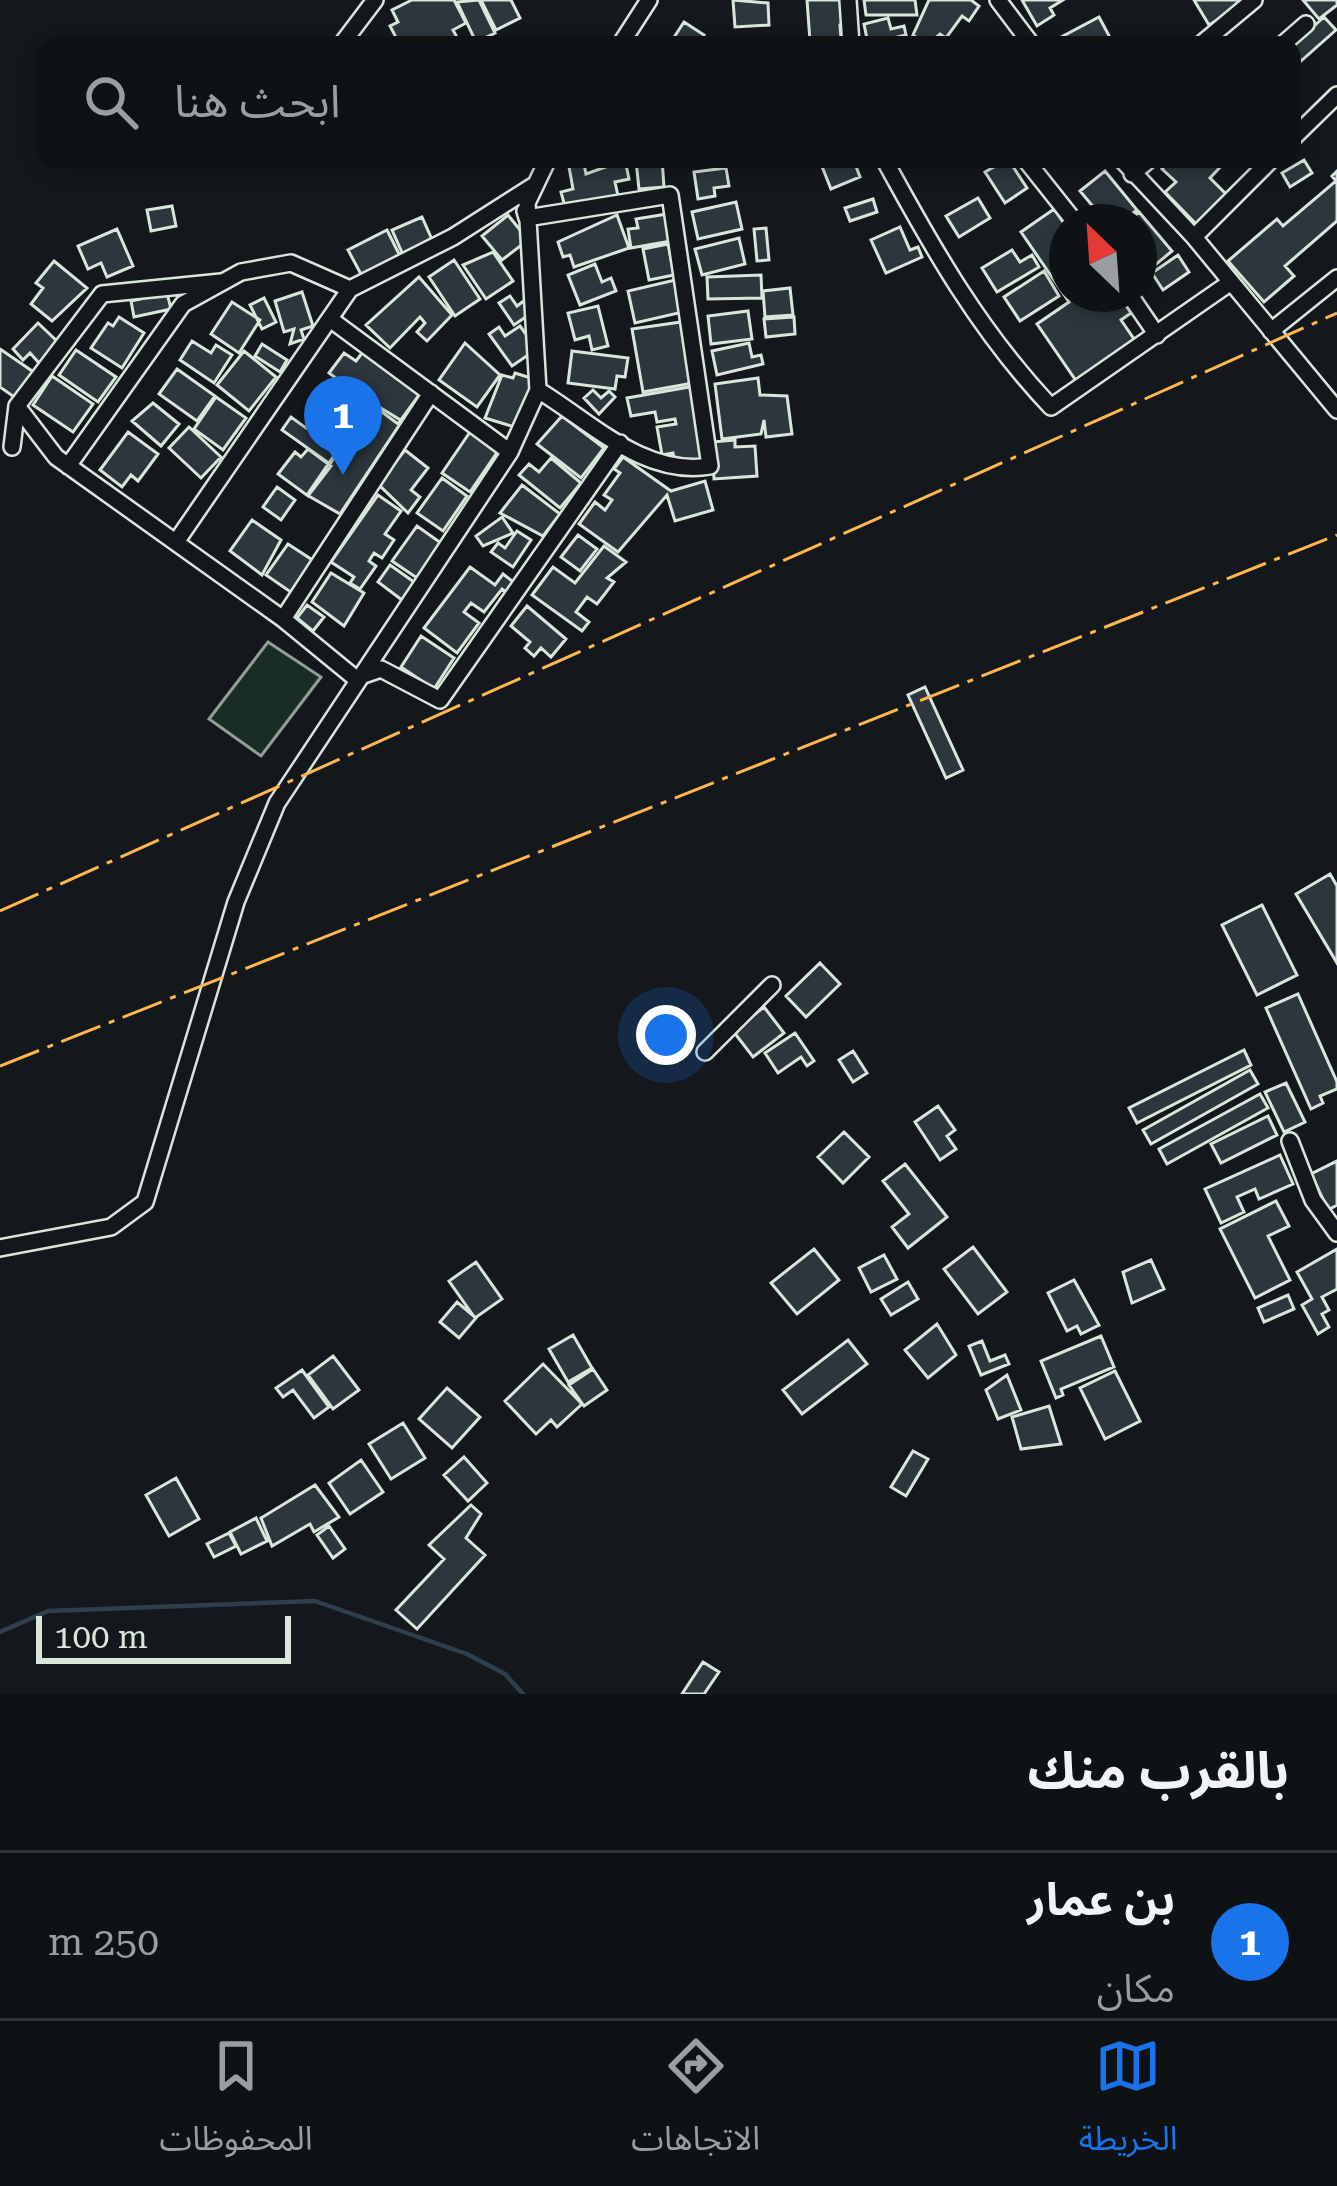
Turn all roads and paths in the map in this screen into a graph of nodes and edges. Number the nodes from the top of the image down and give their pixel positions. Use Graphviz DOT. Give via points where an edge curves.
graph roads {
  1 [pos="375,0"];
  2 [pos="649,0"];
  3 [pos="848,0"];
  4 [pos="998,0"];
  5 [pos="1254,0"];
  6 [pos="1306,24"];
  7 [pos="348,36"];
  8 [pos="626,36"];
  9 [pos="850,36"];
  10 [pos="1025,36"];
  11 [pos="1210,36"];
  12 [pos="1292,36"];
  13 [pos="1337,95"];
  14 [pos="1301,131"];
  15 [pos="544,168"];
  16 [pos="889,168"];
  17 [pos="1032,168"];
  18 [pos="1127,168"];
  19 [pos="1139,168"];
  20 [pos="1263,168"];
  21 [pos="1132,174"];
  22 [pos="537,182"];
  23 [pos="522,196"];
  24 [pos="1061,204"];
  25 [pos="527,218"];
  26 [pos="1194,237"];
  27 [pos="1337,278"];
  28 [pos="221,282"];
  29 [pos="1231,282"];
  30 [pos="350,289"];
  31 [pos="1141,312"];
  32 [pos="330,319"];
  33 [pos="1271,332"];
  34 [pos="1157,335"];
  35 [pos="538,390"];
  36 [pos="431,394"];
  37 [pos="17,406"];
  38 [pos="1337,410"];
  39 [pos="620,443"];
  40 [pos="12,446"];
  41 [pos="510,452"];
  42 [pos="68,466"];
  43 [pos="176,542"];
  44 [pos="283,619"];
  45 [pos="355,678"];
  46 [pos="772,985"];
  47 [pos="705,1052"];
  48 [pos="1290,1141"];
  49 [pos="1337,1233"];
  50 [pos="0,1248"];
  1 -- 7 [label="street"];
  2 -- 8 [label="street"];
  3 -- 9 [label="street"];
  4 -- 10 [label="street"];
  5 -- 11 [label="street"];
  6 -- 12 [label="street"];
  13 -- 14 [label="street"];
  15 -- 22 [label="street"];
  16 -- 34 [label="street" via="945,272 1001,354 1051,407"];
  17 -- 24 [label="street"];
  18 -- 21 [label="street"];
  19 -- 21 [label="street"];
  20 -- 26 [label="street"];
  21 -- 26 [label="street"];
  22 -- 23 [label="street"];
  22 -- 25 [label="street"];
  23 -- 25 [label="street"];
  23 -- 30 [label="street"];
  25 -- 35 [label="street"];
  25 -- 39 [label="street" via="670,195 710,466 680,471"];
  26 -- 29 [label="street"];
  27 -- 33 [label="street"];
  28 -- 30 [label="street" via="291,263"];
  28 -- 37 [label="street" via="102,294"];
  28 -- 42 [label="street" via="183,304"];
  29 -- 33 [label="street"];
  29 -- 34 [label="street"];
  30 -- 32 [label="street"];
  31 -- 34 [label="street"];
  32 -- 36 [label="street"];
  32 -- 43 [label="street"];
  33 -- 38 [label="street"];
  35 -- 39 [label="street"];
  35 -- 41 [label="street"];
  36 -- 41 [label="street"];
  36 -- 44 [label="street"];
  37 -- 40 [label="street"];
  37 -- 42 [label="street"];
  39 -- 45 [label="street" via="440,700 381,669"];
  41 -- 45 [label="street"];
  42 -- 43 [label="street"];
  43 -- 44 [label="street"];
  44 -- 45 [label="street"];
  45 -- 50 [label="street" via="277,802 236,902 145,1202 111,1227"];
  46 -- 47 [label="street"];
  48 -- 49 [label="street"];
}
